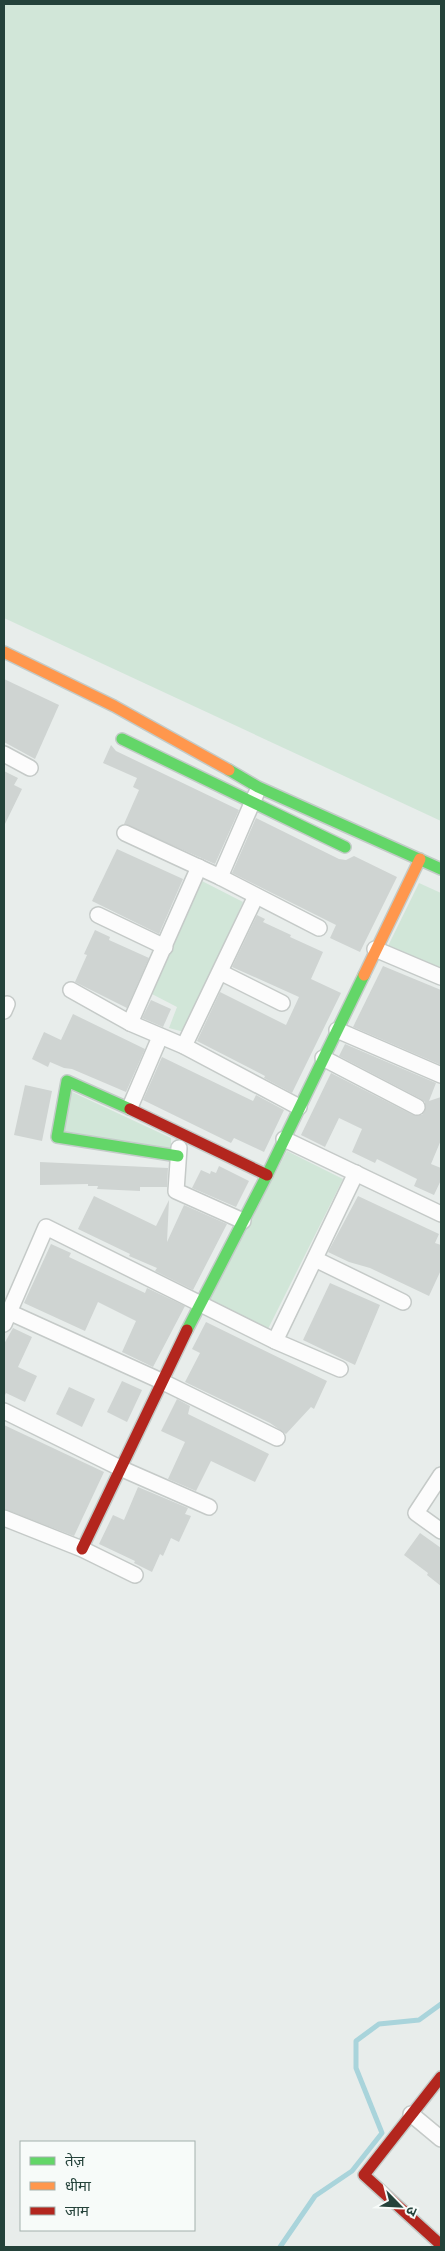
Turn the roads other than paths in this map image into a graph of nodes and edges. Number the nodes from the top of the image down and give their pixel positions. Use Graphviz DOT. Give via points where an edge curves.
graph roads {
  1 [pos="4,652"];
  2 [pos="122,739"];
  3 [pos="4,754"];
  4 [pos="30,768"];
  5 [pos="258,788"];
  6 [pos="252,803"];
  7 [pos="125,833"];
  8 [pos="345,847"];
  9 [pos="420,859"];
  10 [pos="199,867"];
  11 [pos="441,869"];
  12 [pos="220,877"];
  13 [pos="256,896"];
  14 [pos="98,915"];
  15 [pos="319,928"];
  16 [pos="164,947"];
  17 [pos="375,949"];
  18 [pos="220,972"];
  19 [pos="441,977"];
  20 [pos="71,990"];
  21 [pos="282,1003"];
  22 [pos="130,1024"];
  23 [pos="336,1030"];
  24 [pos="160,1037"];
  25 [pos="184,1046"];
  26 [pos="323,1058"];
  27 [pos="441,1075"];
  28 [pos="130,1107"];
  29 [pos="299,1107"];
  30 [pos="417,1107"];
  31 [pos="180,1134"];
  32 [pos="284,1139"];
  33 [pos="178,1156"];
  34 [pos="356,1173"];
  35 [pos="267,1175"];
  36 [pos="441,1214"];
  37 [pos="243,1221"];
  38 [pos="315,1259"];
  39 [pos="403,1302"];
  40 [pos="199,1304"];
  41 [pos="6,1318"];
  42 [pos="275,1341"];
  43 [pos="340,1369"];
  44 [pos="161,1381"];
  45 [pos="4,1411"];
  46 [pos="277,1438"];
  47 [pos="120,1468"];
  48 [pos="441,1475"];
  49 [pos="209,1507"];
  50 [pos="4,1518"];
  51 [pos="441,1531"];
  52 [pos="82,1549"];
  53 [pos="135,1575"];
  54 [pos="441,2077"];
  55 [pos="411,2114"];
  56 [pos="441,2139"];
  57 [pos="441,2245"];
  1 -- 5 [label="street" via="114,706"];
  2 -- 6 [label="street"];
  3 -- 4 [label="street"];
  5 -- 6 [label="street"];
  5 -- 9 [label="street"];
  6 -- 8 [label="street"];
  6 -- 12 [label="street"];
  7 -- 10 [label="street"];
  9 -- 11 [label="street"];
  9 -- 17 [label="street"];
  10 -- 12 [label="street"];
  10 -- 16 [label="street"];
  12 -- 13 [label="street"];
  13 -- 15 [label="street"];
  13 -- 18 [label="street"];
  14 -- 16 [label="street"];
  16 -- 22 [label="street"];
  17 -- 19 [label="street"];
  17 -- 23 [label="street"];
  18 -- 21 [label="street"];
  18 -- 25 [label="street"];
  20 -- 22 [label="street"];
  22 -- 24 [label="street"];
  23 -- 26 [label="street"];
  23 -- 27 [label="street"];
  24 -- 25 [label="street"];
  24 -- 28 [label="street"];
  25 -- 29 [label="street"];
  26 -- 29 [label="street"];
  26 -- 30 [label="street"];
  28 -- 31 [label="street"];
  28 -- 33 [label="street" via="67,1081 57,1137"];
  29 -- 32 [label="street"];
  31 -- 33 [label="street"];
  31 -- 35 [label="street"];
  32 -- 34 [label="street"];
  32 -- 35 [label="street"];
  33 -- 37 [label="street" via="176,1190"];
  34 -- 36 [label="street"];
  34 -- 38 [label="street"];
  35 -- 37 [label="street"];
  37 -- 40 [label="street"];
  38 -- 39 [label="street"];
  38 -- 42 [label="street"];
  40 -- 41 [label="street" via="46,1227"];
  40 -- 42 [label="street"];
  40 -- 44 [label="street"];
  41 -- 44 [label="street"];
  42 -- 43 [label="street"];
  44 -- 46 [label="street"];
  44 -- 47 [label="street"];
  45 -- 47 [label="street"];
  47 -- 49 [label="street"];
  47 -- 52 [label="street"];
  48 -- 51 [label="street" via="416,1513"];
  50 -- 52 [label="street"];
  52 -- 53 [label="street"];
  54 -- 55 [label="street"];
  55 -- 56 [label="street"];
  55 -- 57 [label="street" via="364,2175"];
}
